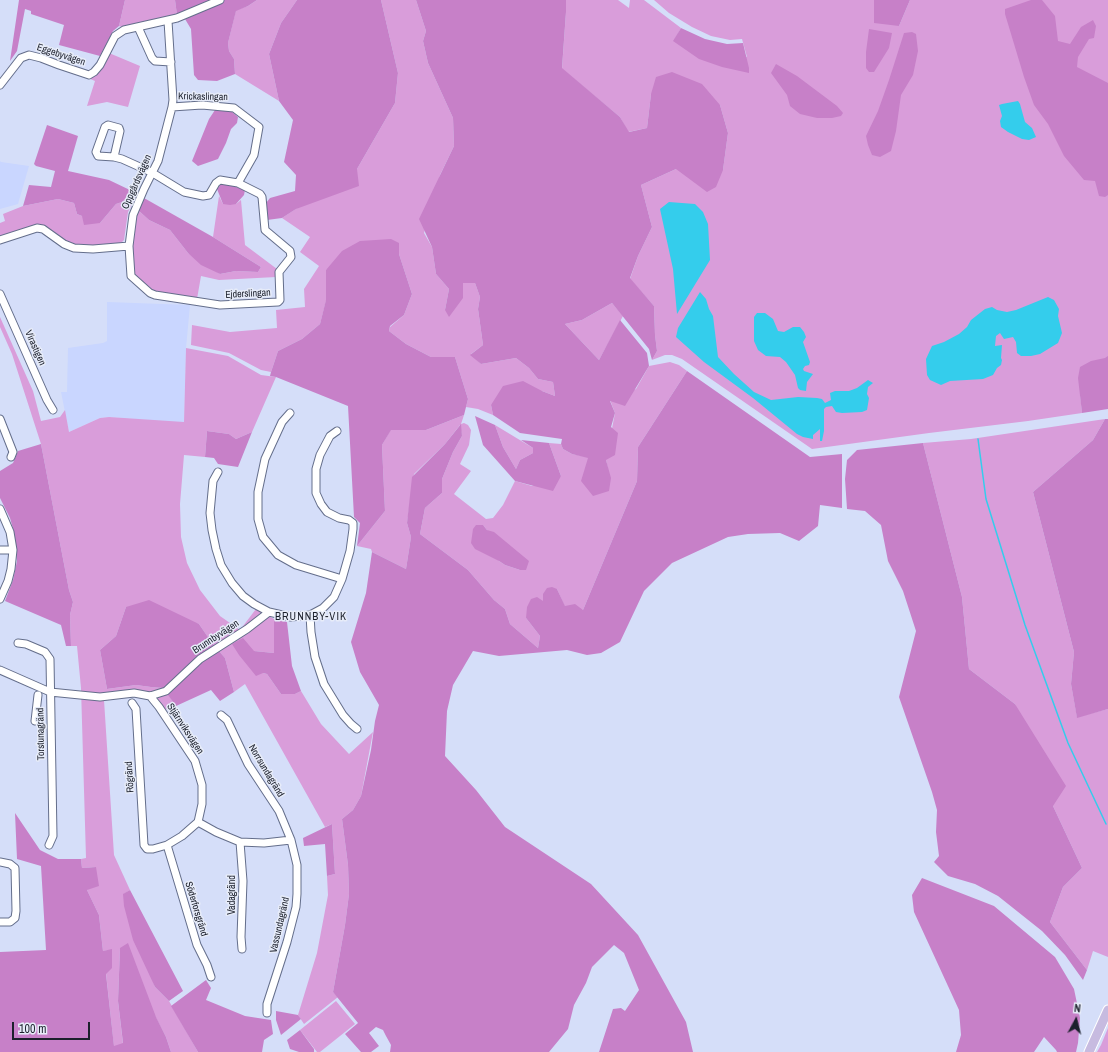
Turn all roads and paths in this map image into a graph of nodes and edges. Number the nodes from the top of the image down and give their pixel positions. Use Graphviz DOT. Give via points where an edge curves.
graph roads {
  1 [pos="220,0"];
  2 [pos="168,21"];
  3 [pos="138,27"];
  4 [pos="171,62"];
  5 [pos="0,86"];
  6 [pos="172,107"];
  7 [pos="114,157"];
  8 [pos="151,172"];
  9 [pos="238,183"];
  10 [pos="0,240"];
  11 [pos="129,246"];
  12 [pos="0,294"];
  13 [pos="53,410"];
  14 [pos="290,413"];
  15 [pos="0,420"];
  16 [pos="337,431"];
  17 [pos="11,457"];
  18 [pos="218,472"];
  19 [pos="0,509"];
  20 [pos="0,550"];
  21 [pos="13,550"];
  22 [pos="342,579"];
  23 [pos="0,599"];
  24 [pos="269,612"];
  25 [pos="310,615"];
  26 [pos="18,643"];
  27 [pos="0,670"];
  28 [pos="50,692"];
  29 [pos="38,695"];
  30 [pos="150,696"];
  31 [pos="132,703"];
  32 [pos="221,715"];
  33 [pos="36,721"];
  34 [pos="357,729"];
  35 [pos="198,822"];
  36 [pos="291,840"];
  37 [pos="240,842"];
  38 [pos="167,844"];
  39 [pos="49,845"];
  40 [pos="0,862"];
  41 [pos="0,922"];
  42 [pos="242,949"];
  43 [pos="211,977"];
  44 [pos="1108,1010"];
  45 [pos="267,1013"];
  46 [pos="1089,1052"];
  1 -- 2 [label="street, Eggebyvägen"];
  2 -- 3 [label="street, Eggebyvägen"];
  2 -- 4 [label="street, Oppgårdsvägen"];
  3 -- 4 [label="street" via="152,58"];
  3 -- 5 [label="street, Eggebyvägen" via="124,30 115,36 100,64 89,75 29,56 21,58"];
  4 -- 6 [label="street, Oppgårdsvägen"];
  6 -- 8 [label="street, Oppgårdsvägen" via="160,154"];
  6 -- 9 [label="street, Krickaslingan" via="202,105 234,108 259,127 254,155"];
  7 -- 7 [label="street" via="120,131 119,128 108,125 96,152 98,156"];
  7 -- 8 [label="street" via="122,158"];
  8 -- 9 [label="street" via="184,192 203,196 209,195 220,180"];
  8 -- 11 [label="street, Oppgårdsvägen" via="133,215"];
  9 -- 11 [label="street, Ejderslingan" via="260,194 265,230 290,251 291,257 279,272 278,302 220,305 155,295 131,276"];
  10 -- 11 [label="street" via="36,228 43,229 74,248"];
  12 -- 13 [label="street, Virastigen"];
  14 -- 22 [label="street" via="282,422 265,459 258,492 258,519 263,537 278,555 296,564"];
  15 -- 17 [label="street" via="13,452"];
  16 -- 22 [label="street" via="330,436 320,455 316,469 316,493 327,512 353,523 350,551"];
  18 -- 24 [label="street" via="213,481 210,513 222,565 243,596"];
  19 -- 21 [label="street" via="9,528"];
  20 -- 21 [label="street"];
  21 -- 23 [label="street" via="8,581"];
  22 -- 25 [label="street" via="334,597 323,608"];
  24 -- 25 [label="street" via="291,617"];
  24 -- 30 [label="street, Brunnbyvägen" via="200,658 166,691"];
  25 -- 34 [label="street" via="315,657 324,684 343,715"];
  26 -- 28 [label="street, Torstunagränd" via="45,652 50,659"];
  27 -- 28 [label="street, Brunnbyvägen"];
  28 -- 30 [label="street, Brunnbyvägen" via="100,697 134,693"];
  28 -- 39 [label="street, Torstunagränd" via="53,836"];
  29 -- 33 [label="street"];
  30 -- 35 [label="street, Stjärnviksvägen" via="195,761 202,785 202,804"];
  31 -- 38 [label="street, Rögränd" via="136,709 144,845 147,849 153,849"];
  32 -- 36 [label="street, Norrsundagränd" via="227,720 248,764 279,811"];
  35 -- 37 [label="street"];
  35 -- 38 [label="street" via="182,836"];
  36 -- 37 [label="street"];
  36 -- 45 [label="street, Vassundagränd" via="297,865 296,907 288,942 267,1004"];
  37 -- 42 [label="street, Vadagränd" via="243,881"];
  38 -- 43 [label="street, Söderforsgränd" via="197,945"];
  40 -- 41 [label="street" via="15,868 16,911 15,918 10,922"];
  44 -- 46 [label="main road"];
}
